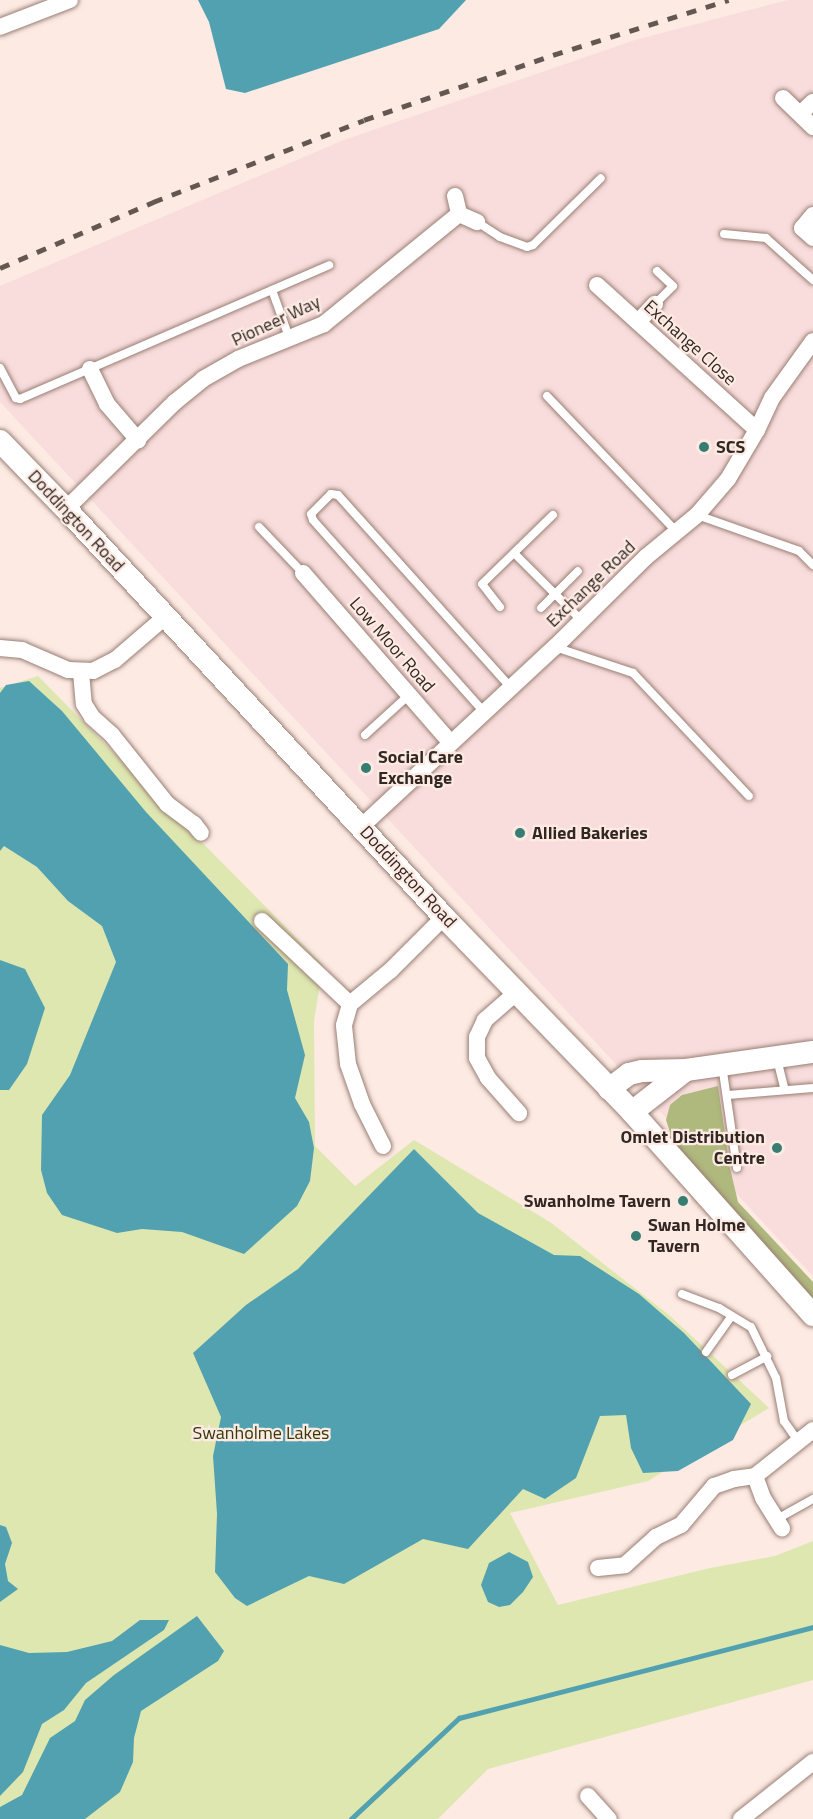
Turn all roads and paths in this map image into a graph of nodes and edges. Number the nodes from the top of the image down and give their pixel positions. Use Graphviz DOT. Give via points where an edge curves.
graph roads {
  1 [pos="64,1"];
  2 [pos="0,27"];
  3 [pos="783,98"];
  4 [pos="813,102"];
  5 [pos="800,114"];
  6 [pos="813,127"];
  7 [pos="601,178"];
  8 [pos="455,196"];
  9 [pos="459,214"];
  10 [pos="813,215"];
  11 [pos="477,222"];
  12 [pos="724,234"];
  13 [pos="813,238"];
  14 [pos="329,265"];
  15 [pos="657,271"];
  16 [pos="813,280"];
  17 [pos="597,285"];
  18 [pos="272,290"];
  19 [pos="655,304"];
  20 [pos="638,322"];
  21 [pos="289,337"];
  22 [pos="813,341"];
  23 [pos="0,368"];
  24 [pos="90,369"];
  25 [pos="547,396"];
  26 [pos="757,430"];
  27 [pos="138,440"];
  28 [pos="0,441"];
  29 [pos="66,509"];
  30 [pos="553,515"];
  31 [pos="697,515"];
  32 [pos="259,527"];
  33 [pos="677,532"];
  34 [pos="514,553"];
  35 [pos="813,565"];
  36 [pos="578,571"];
  37 [pos="303,573"];
  38 [pos="555,594"];
  39 [pos="500,607"];
  40 [pos="540,608"];
  41 [pos="165,617"];
  42 [pos="581,620"];
  43 [pos="555,646"];
  44 [pos="0,648"];
  45 [pos="81,672"];
  46 [pos="510,687"];
  47 [pos="409,695"];
  48 [pos="484,712"];
  49 [pos="365,735"];
  50 [pos="451,743"];
  51 [pos="749,796"];
  52 [pos="361,827"];
  53 [pos="201,833"];
  54 [pos="444,917"];
  55 [pos="262,921"];
  56 [pos="517,992"];
  57 [pos="350,1004"];
  58 [pos="813,1052"];
  59 [pos="777,1058"];
  60 [pos="722,1064"];
  61 [pos="686,1070"];
  62 [pos="813,1088"];
  63 [pos="609,1089"];
  64 [pos="785,1090"];
  65 [pos="728,1095"];
  66 [pos="519,1113"];
  67 [pos="632,1113"];
  68 [pos="383,1146"];
  69 [pos="737,1168"];
  70 [pos="682,1294"];
  71 [pos="813,1315"];
  72 [pos="731,1317"];
  73 [pos="706,1352"];
  74 [pos="767,1356"];
  75 [pos="732,1375"];
  76 [pos="813,1430"];
  77 [pos="798,1441"];
  78 [pos="755,1476"];
  79 [pos="813,1499"];
  80 [pos="779,1524"];
  81 [pos="598,1568"];
  82 [pos="813,1761"];
  83 [pos="588,1796"];
  84 [pos="609,1819"];
  85 [pos="741,1819"];
  1 -- 2 [label="street"];
  3 -- 5 [label="street"];
  4 -- 5 [label="street"];
  5 -- 6 [label="street"];
  7 -- 11 [label="lane" via="533,245 526,247 500,237"];
  8 -- 9 [label="street"];
  9 -- 11 [label="street"];
  9 -- 21 [label="street, Pioneer Way" via="324,324"];
  10 -- 13 [label="street" via="802,228"];
  12 -- 16 [label="lane" via="766,238"];
  14 -- 18 [label="lane"];
  15 -- 19 [label="lane" via="673,286"];
  17 -- 20 [label="street, Exchange Close"];
  18 -- 21 [label="lane"];
  18 -- 24 [label="lane"];
  19 -- 20 [label="street"];
  20 -- 26 [label="street, Exchange Close"];
  21 -- 27 [label="street, Pioneer Way" via="203,379"];
  22 -- 26 [label="street, Exchange Road" via="772,398"];
  23 -- 24 [label="lane" via="20,399"];
  24 -- 27 [label="street" via="118,421"];
  25 -- 33 [label="lane"];
  26 -- 31 [label="street, Exchange Road" via="728,479"];
  27 -- 29 [label="street, Pioneer Way"];
  28 -- 29 [label="main road, Doddington Road"];
  29 -- 41 [label="main road, Doddington Road"];
  30 -- 34 [label="lane"];
  31 -- 33 [label="street, Exchange Road"];
  31 -- 35 [label="lane" via="799,551"];
  32 -- 37 [label="lane"];
  33 -- 42 [label="street, Exchange Road"];
  34 -- 38 [label="lane"];
  34 -- 39 [label="lane" via="482,584"];
  36 -- 38 [label="lane"];
  37 -- 47 [label="street, Low Moor Road"];
  38 -- 40 [label="lane"];
  38 -- 42 [label="lane"];
  41 -- 45 [label="street" via="103,668"];
  41 -- 52 [label="main road, Doddington Road"];
  42 -- 43 [label="street, Exchange Road"];
  43 -- 46 [label="street, Exchange Road"];
  43 -- 51 [label="lane" via="633,674"];
  44 -- 45 [label="street" via="22,650"];
  45 -- 53 [label="street" via="84,704 92,717 112,735 167,804"];
  46 -- 48 [label="street, Exchange Road"];
  46 -- 48 [label="lane" via="338,495 331,494 311,514 313,520"];
  47 -- 49 [label="lane"];
  47 -- 50 [label="street, Low Moor Road"];
  48 -- 50 [label="street, Exchange Road"];
  50 -- 52 [label="street, Exchange Road"];
  52 -- 54 [label="main road, Doddington Road"];
  54 -- 56 [label="main road, Doddington Road"];
  54 -- 57 [label="street"];
  55 -- 57 [label="street"];
  56 -- 63 [label="main road, Doddington Road"];
  56 -- 66 [label="street" via="484,1020 477,1037 477,1058 488,1078"];
  57 -- 68 [label="street" via="345,1024 348,1064"];
  58 -- 59 [label="main road"];
  59 -- 60 [label="main road"];
  59 -- 64 [label="lane"];
  60 -- 61 [label="main road"];
  60 -- 65 [label="lane"];
  61 -- 63 [label="main road" via="629,1074"];
  61 -- 67 [label="main road"];
  62 -- 64 [label="lane"];
  63 -- 67 [label="main road, Doddington Road"];
  64 -- 65 [label="lane"];
  65 -- 69 [label="lane"];
  67 -- 71 [label="main road, Doddington Road"];
  70 -- 72 [label="lane" via="719,1308"];
  72 -- 73 [label="lane"];
  72 -- 74 [label="lane" via="751,1327"];
  74 -- 75 [label="lane"];
  74 -- 77 [label="lane" via="776,1378 784,1421"];
  76 -- 77 [label="street"];
  77 -- 78 [label="street"];
  78 -- 80 [label="street"];
  78 -- 81 [label="street" via="714,1486 681,1525 656,1537 625,1565"];
  79 -- 80 [label="lane"];
  82 -- 85 [label="street"];
  83 -- 84 [label="street"];
}
